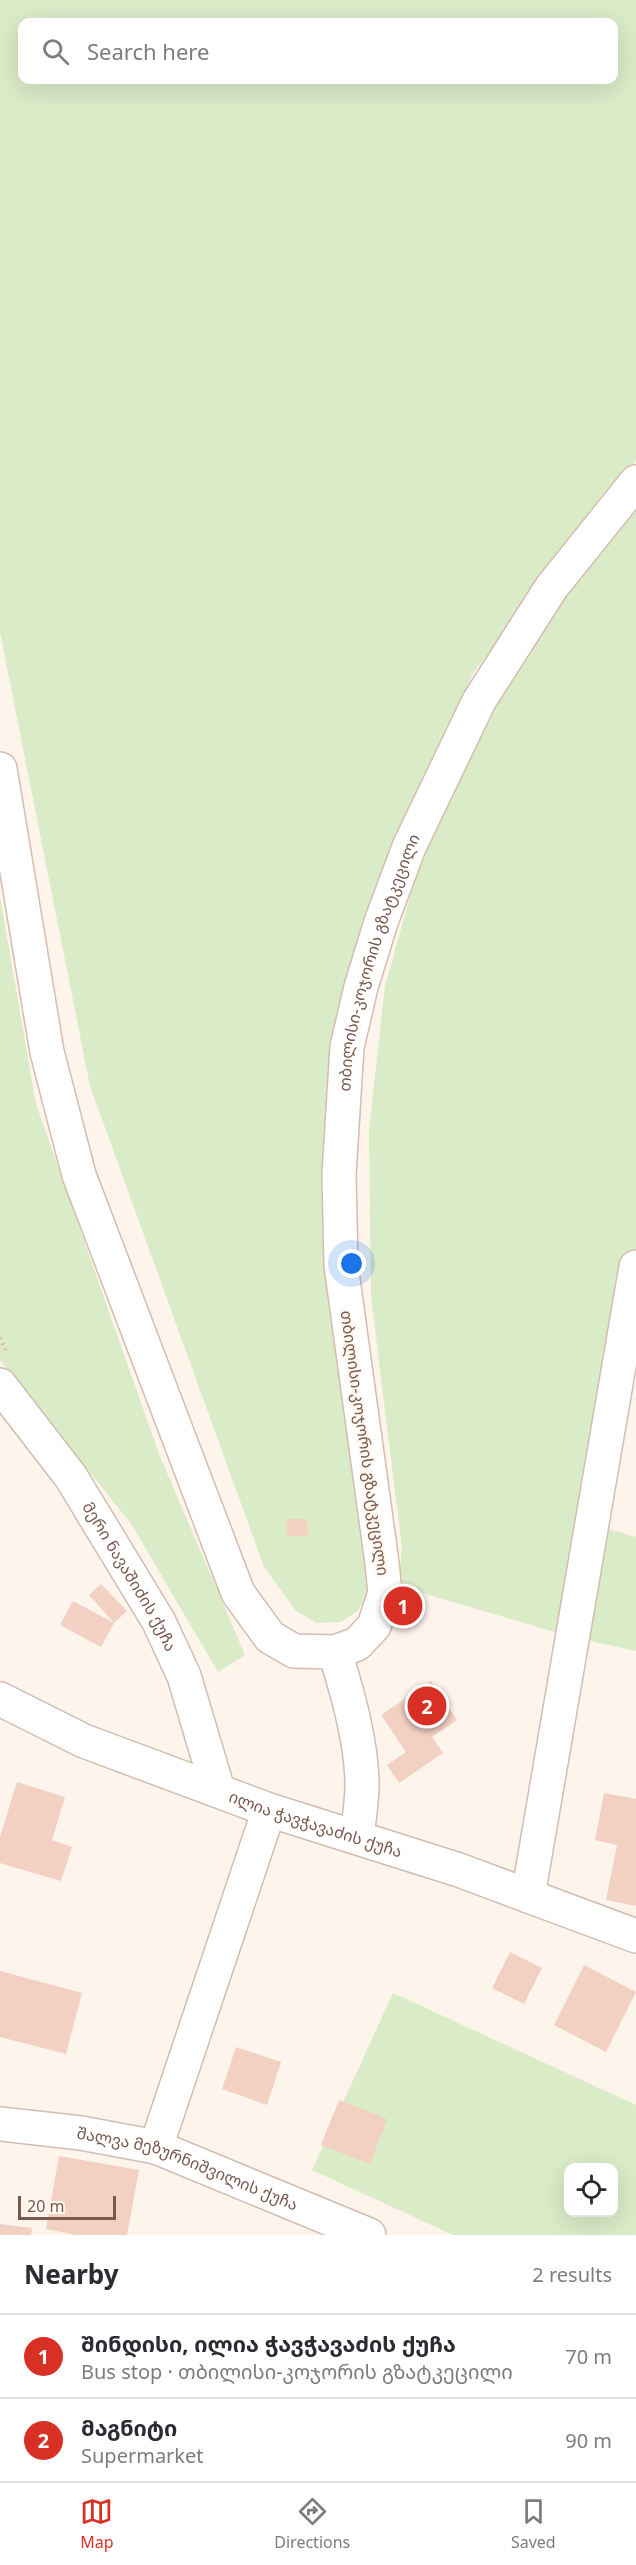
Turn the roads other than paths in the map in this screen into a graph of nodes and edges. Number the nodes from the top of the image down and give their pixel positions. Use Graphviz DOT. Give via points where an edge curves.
graph roads {
  1 [pos="636,482"];
  2 [pos="0,768"];
  3 [pos="636,1267"];
  4 [pos="0,1385"];
  5 [pos="335,1652"];
  6 [pos="0,1699"];
  7 [pos="218,1790"];
  8 [pos="269,1810"];
  9 [pos="357,1836"];
  10 [pos="528,1896"];
  11 [pos="636,1936"];
  12 [pos="0,2124"];
  13 [pos="156,2147"];
  14 [pos="369,2235"];
  1 -- 5 [label="street, თბილისი-კოჯორის გზატკეცილი" via="551,588 479,701 410,847 361,987 347,1047 342,1097 341,1265 385,1593 374,1626 357,1644"];
  2 -- 5 [label="street, თბილისი-კოჯორის გზატკეცილი" via="47,1052 79,1175 238,1593 270,1637 294,1651"];
  3 -- 10 [label="street"];
  4 -- 7 [label="street, მერი ნავაშიძის ქუჩა" via="71,1477 159,1622 184,1676"];
  5 -- 9 [label="street" via="349,1700 361,1770"];
  6 -- 7 [label="street, ილია ჭავჭავაძის ქუჩა" via="84,1741"];
  7 -- 8 [label="street, ილია ჭავჭავაძის ქუჩა"];
  8 -- 9 [label="street, ილია ჭავჭავაძის ქუჩა"];
  8 -- 13 [label="street"];
  9 -- 10 [label="street, ილია ჭავჭავაძის ქუჩა"];
  10 -- 11 [label="street, ილია ჭავჭავაძის ქუჩა"];
  12 -- 13 [label="street, შალვა მეზურნიშვილის ქუჩა"];
  13 -- 14 [label="street, შალვა მეზურნიშვილის ქუჩა"];
}
